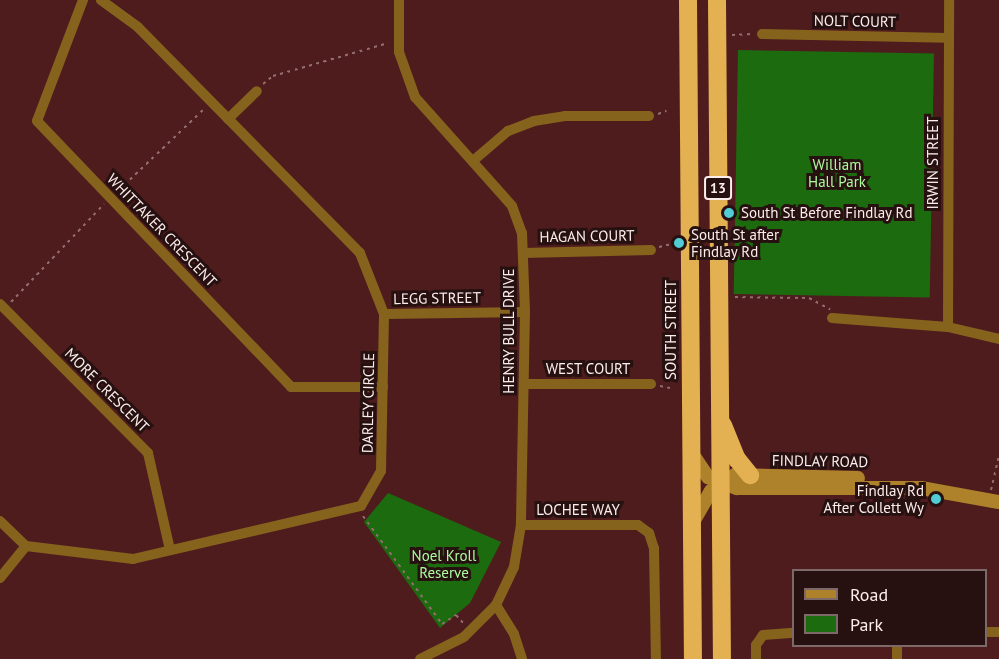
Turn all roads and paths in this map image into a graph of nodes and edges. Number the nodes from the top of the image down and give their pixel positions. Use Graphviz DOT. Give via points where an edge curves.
graph roads {
  1 [pos="83,0"];
  2 [pos="101,0"];
  3 [pos="399,0"];
  4 [pos="688,0"];
  5 [pos="949,0"];
  6 [pos="716,2"];
  7 [pos="762,34"];
  8 [pos="732,35"];
  9 [pos="947,38"];
  10 [pos="398,42"];
  11 [pos="257,91"];
  12 [pos="649,116"];
  13 [pos="228,119"];
  14 [pos="474,160"];
  15 [pos="651,250"];
  16 [pos="523,253"];
  17 [pos="734,297"];
  18 [pos="0,304"];
  19 [pos="525,312"];
  20 [pos="384,314"];
  21 [pos="832,318"];
  22 [pos="948,327"];
  23 [pos="999,339"];
  24 [pos="524,384"];
  25 [pos="651,384"];
  26 [pos="383,387"];
  27 [pos="675,389"];
  28 [pos="720,415"];
  29 [pos="690,449"];
  30 [pos="999,455"];
  31 [pos="750,475"];
  32 [pos="719,483"];
  33 [pos="921,488"];
  34 [pos="991,490"];
  35 [pos="999,502"];
  36 [pos="357,507"];
  37 [pos="0,521"];
  38 [pos="521,525"];
  39 [pos="691,527"];
  40 [pos="26,546"];
  41 [pos="170,550"];
  42 [pos="0,578"];
  43 [pos="496,605"];
  44 [pos="470,631"];
  45 [pos="792,633"];
  46 [pos="420,659"];
  47 [pos="522,659"];
  48 [pos="656,659"];
  49 [pos="693,659"];
  50 [pos="722,659"];
  51 [pos="756,659"];
  1 -- 26 [label="street, WHITTAKER CRESCENT" via="37,121 291,387"];
  2 -- 13 [label="street, DARLEY CIRCLE" via="138,27"];
  3 -- 10 [label="street, HENRY BULL DRIVE"];
  4 -- 29 [label="highway, SOUTH STREET / 13"];
  5 -- 9 [label="street, IRWIN STREET"];
  6 -- 28 [label="highway, 13"];
  7 -- 8 [label="path"];
  7 -- 9 [label="street, NOLT COURT"];
  9 -- 22 [label="street, IRWIN STREET"];
  10 -- 11 [label="path" via="273,76"];
  10 -- 14 [label="street, HENRY BULL DRIVE" via="402,67 415,97"];
  11 -- 13 [label="street"];
  12 -- 14 [label="street" via="565,116 534,121 508,131"];
  13 -- 20 [label="street, DARLEY CIRCLE" via="360,253"];
  14 -- 16 [label="street, HENRY BULL DRIVE" via="512,206 522,233"];
  15 -- 16 [label="street, HAGAN COURT"];
  16 -- 19 [label="street, HENRY BULL DRIVE"];
  17 -- 21 [label="path" via="809,298 830,307"];
  18 -- 41 [label="street, MORE CRESCENT" via="148,453"];
  19 -- 20 [label="street, LEGG STREET"];
  19 -- 24 [label="street, HENRY BULL DRIVE"];
  20 -- 26 [label="street, DARLEY CIRCLE"];
  21 -- 22 [label="street"];
  22 -- 23 [label="street"];
  24 -- 25 [label="street, WEST COURT"];
  24 -- 38 [label="street, HENRY BULL DRIVE"];
  25 -- 27 [label="path"];
  26 -- 36 [label="street, DARLEY CIRCLE" via="381,471"];
  28 -- 31 [label="highway" via="737,459"];
  28 -- 32 [label="highway, 13"];
  29 -- 32 [label="main road" via="700,469"];
  29 -- 39 [label="highway, SOUTH STREET / 13"];
  30 -- 34 [label="path"];
  31 -- 32 [label="main road, FINDLAY ROAD" via="735,475"];
  31 -- 33 [label="main road, FINDLAY ROAD" via="872,478"];
  32 -- 33 [label="main road, FINDLAY ROAD" via="738,488"];
  32 -- 39 [label="main road" via="703,502"];
  32 -- 50 [label="highway, 13"];
  33 -- 35 [label="main road, FINDLAY ROAD"];
  36 -- 41 [label="street"];
  36 -- 44 [label="path" via="442,624 456,615"];
  37 -- 40 [label="street"];
  38 -- 43 [label="street, HENRY BULL DRIVE" via="514,567"];
  38 -- 48 [label="street, LOCHEE WAY" via="638,525 649,533 654,548"];
  39 -- 49 [label="highway, SOUTH STREET / 13"];
  40 -- 41 [label="street" via="133,559"];
  40 -- 42 [label="street"];
  43 -- 44 [label="street, HENRY BULL DRIVE"];
  43 -- 47 [label="street" via="514,634"];
  44 -- 46 [label="street, HENRY BULL DRIVE"];
  45 -- 51 [label="street" via="763,635 756,645"];
}
